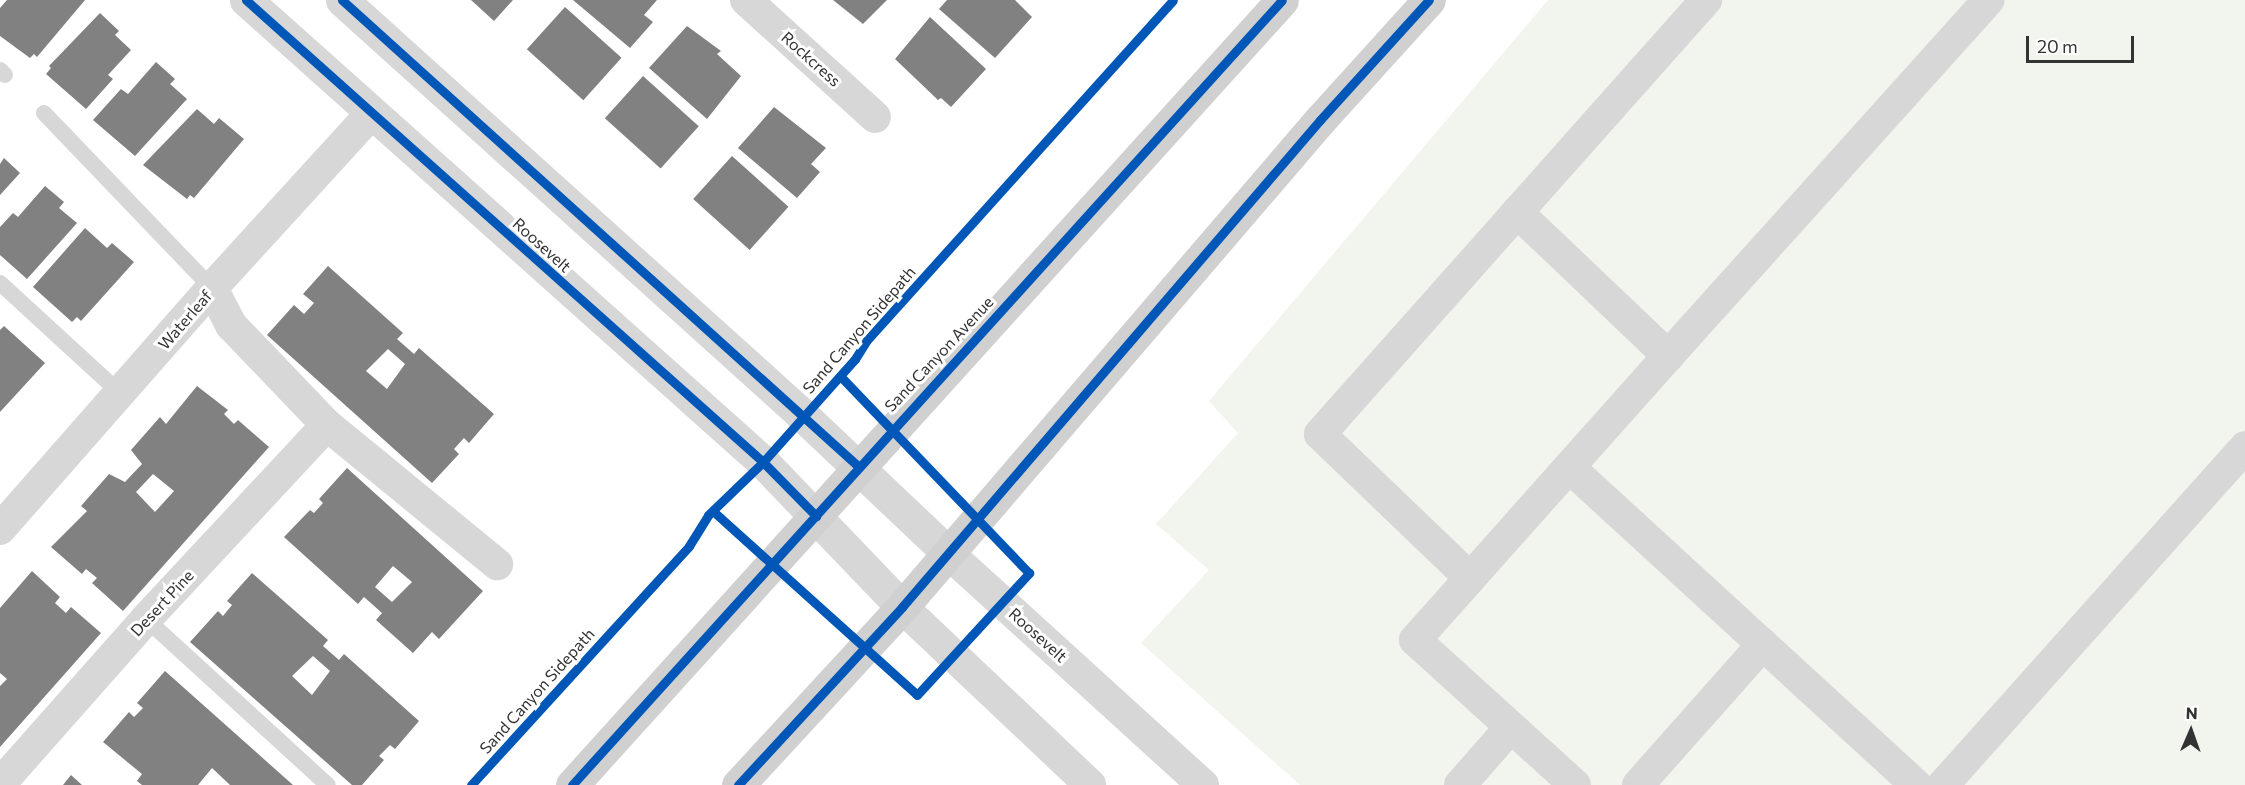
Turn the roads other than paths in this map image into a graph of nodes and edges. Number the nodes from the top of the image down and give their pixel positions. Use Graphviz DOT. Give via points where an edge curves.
graph roads {
  1 [pos="246,0"];
  2 [pos="342,0"];
  3 [pos="746,0"];
  4 [pos="1282,0"];
  5 [pos="1429,0"];
  6 [pos="1706,0"];
  7 [pos="1988,0"];
  8 [pos="44,113"];
  9 [pos="372,113"];
  10 [pos="875,117"];
  11 [pos="1517,212"];
  12 [pos="0,283"];
  13 [pos="212,288"];
  14 [pos="1668,356"];
  15 [pos="121,393"];
  16 [pos="327,425"];
  17 [pos="2245,447"];
  18 [pos="858,466"];
  19 [pos="1569,467"];
  20 [pos="816,516"];
  21 [pos="0,529"];
  22 [pos="948,553"];
  23 [pos="497,564"];
  24 [pos="1470,578"];
  25 [pos="902,607"];
  26 [pos="146,619"];
  27 [pos="1763,644"];
  28 [pos="1511,727"];
  29 [pos="0,784"];
  30 [pos="328,785"];
  31 [pos="572,785"];
  32 [pos="738,785"];
  33 [pos="1090,785"];
  34 [pos="1203,785"];
  35 [pos="1460,785"];
  36 [pos="1575,785"];
  37 [pos="1638,785"];
  38 [pos="1916,785"];
  39 [pos="1943,785"];
  1 -- 9 [label="street, Roosevelt"];
  2 -- 18 [label="street, Roosevelt"];
  3 -- 10 [label="street, Rockcress"];
  4 -- 18 [label="main road, Sand Canyon Avenue"];
  5 -- 22 [label="main road" via="1320,120"];
  6 -- 11 [label="street"];
  7 -- 14 [label="street"];
  8 -- 13 [label="lane"];
  9 -- 13 [label="street, Waterleaf"];
  9 -- 20 [label="street, Roosevelt" via="763,462"];
  11 -- 14 [label="street"];
  11 -- 24 [label="street" via="1320,434"];
  12 -- 15 [label="lane"];
  13 -- 15 [label="street, Waterleaf"];
  13 -- 16 [label="street" via="231,325"];
  14 -- 19 [label="street"];
  15 -- 21 [label="street, Waterleaf"];
  16 -- 23 [label="street"];
  16 -- 26 [label="street, Desert Pine"];
  17 -- 39 [label="street"];
  18 -- 20 [label="main road, Sand Canyon Avenue"];
  18 -- 22 [label="street, Roosevelt"];
  19 -- 24 [label="street"];
  19 -- 27 [label="street"];
  20 -- 25 [label="street, Roosevelt"];
  20 -- 31 [label="main road, Sand Canyon Avenue"];
  22 -- 25 [label="main road"];
  22 -- 34 [label="street, Roosevelt"];
  24 -- 28 [label="street" via="1415,640"];
  25 -- 32 [label="main road"];
  25 -- 33 [label="street, Roosevelt"];
  26 -- 29 [label="street, Desert Pine"];
  26 -- 30 [label="lane"];
  27 -- 37 [label="street"];
  27 -- 38 [label="street"];
  28 -- 35 [label="street"];
  28 -- 36 [label="street"];
}
